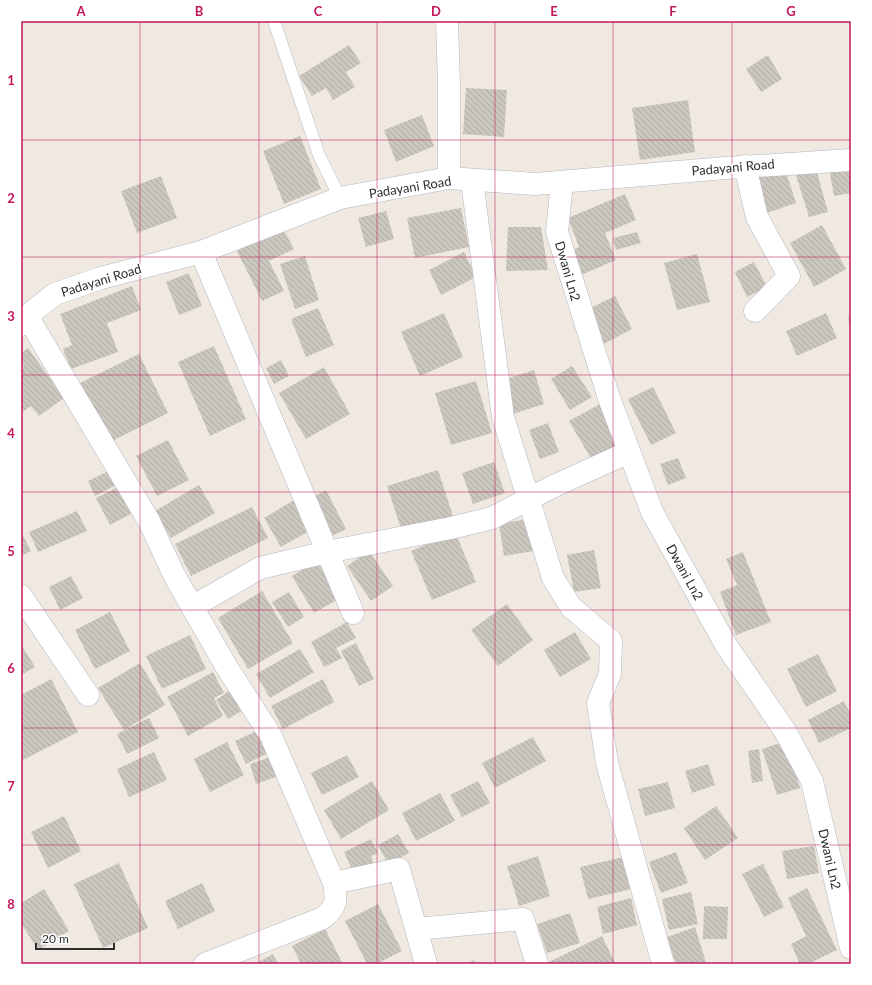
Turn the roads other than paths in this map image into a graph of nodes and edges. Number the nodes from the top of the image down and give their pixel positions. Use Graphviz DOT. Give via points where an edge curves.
graph roads {
  1 [pos="274,21"];
  2 [pos="447,21"];
  3 [pos="851,160"];
  4 [pos="745,166"];
  5 [pos="449,178"];
  6 [pos="472,180"];
  7 [pos="562,182"];
  8 [pos="340,198"];
  9 [pos="201,252"];
  10 [pos="755,311"];
  11 [pos="24,320"];
  12 [pos="629,452"];
  13 [pos="529,500"];
  14 [pos="327,552"];
  15 [pos="21,596"];
  16 [pos="192,607"];
  17 [pos="353,613"];
  18 [pos="88,695"];
  19 [pos="334,884"];
  20 [pos="416,929"];
  21 [pos="851,948"];
  22 [pos="205,964"];
  23 [pos="426,964"];
  24 [pos="537,964"];
  25 [pos="662,964"];
  1 -- 8 [label="lane" via="319,155"];
  2 -- 5 [label="street"];
  3 -- 4 [label="street, Padayani Road"];
  4 -- 7 [label="street, Padayani Road"];
  4 -- 10 [label="street" via="757,217 789,276"];
  5 -- 6 [label="street, Padayani Road"];
  5 -- 8 [label="street, Padayani Road"];
  6 -- 7 [label="street, Padayani Road" via="535,184"];
  6 -- 13 [label="street" via="503,417"];
  7 -- 12 [label="street, Dwani Ln2" via="557,232 609,398"];
  8 -- 9 [label="street, Padayani Road"];
  9 -- 11 [label="street, Padayani Road" via="101,278 55,294"];
  9 -- 14 [label="street"];
  11 -- 16 [label="street" via="149,521"];
  12 -- 13 [label="street"];
  12 -- 21 [label="street, Dwani Ln2" via="652,512 707,612 726,646 785,731 812,781"];
  13 -- 14 [label="street" via="492,518"];
  13 -- 25 [label="street" via="553,578 571,607 611,642 610,674 598,703 607,763"];
  14 -- 16 [label="street" via="260,568"];
  14 -- 17 [label="street"];
  15 -- 18 [label="street"];
  16 -- 19 [label="street" via="271,736"];
  19 -- 20 [label="street" via="399,869"];
  19 -- 22 [label="street" via="334,909 323,918"];
  20 -- 23 [label="street"];
  20 -- 24 [label="street" via="523,919"];
}
